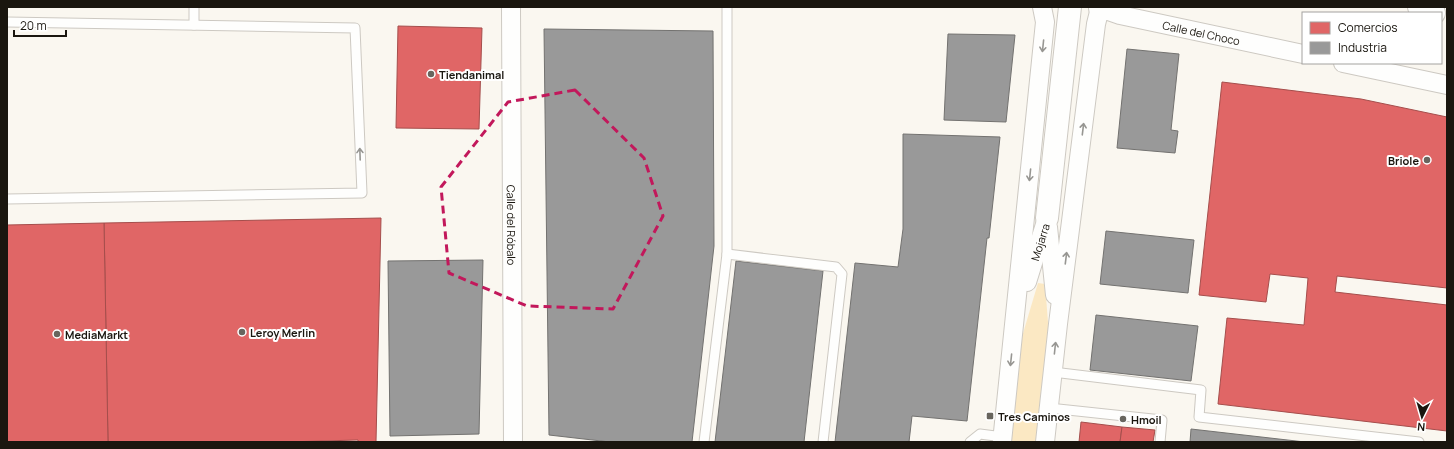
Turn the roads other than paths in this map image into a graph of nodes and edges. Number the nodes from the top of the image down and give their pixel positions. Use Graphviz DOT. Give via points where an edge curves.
graph roads {
  1 [pos="194,7"];
  2 [pos="511,7"];
  3 [pos="727,7"];
  4 [pos="1042,7"];
  5 [pos="1070,7"];
  6 [pos="1419,7"];
  7 [pos="1100,8"];
  8 [pos="1432,12"];
  9 [pos="7,22"];
  10 [pos="194,25"];
  11 [pos="1302,54"];
  12 [pos="1348,64"];
  13 [pos="1447,85"];
  14 [pos="7,199"];
  15 [pos="1047,218"];
  16 [pos="727,254"];
  17 [pos="1015,321"];
  18 [pos="1058,324"];
  19 [pos="1053,372"];
  20 [pos="1049,408"];
  21 [pos="1002,439"];
  22 [pos="513,442"];
  23 [pos="704,442"];
  24 [pos="823,442"];
  25 [pos="970,442"];
  26 [pos="1045,442"];
  27 [pos="1160,442"];
  28 [pos="1419,442"];
  1 -- 10 [label="lane"];
  2 -- 22 [label="street, Calle del Róbalo"];
  3 -- 16 [label="lane"];
  4 -- 17 [label="street, one-way" via="1045,22"];
  5 -- 15 [label="highway"];
  6 -- 8 [label="highway"];
  7 -- 11 [label="street, Calle del Choco" via="1120,15"];
  18 -- 7 [label="street, one-way"];
  9 -- 10 [label="lane"];
  14 -- 10 [label="lane, one-way" via="362,193 355,28"];
  12 -- 13 [label="street"];
  15 -- 17 [label="street, Mojarra"];
  15 -- 18 [label="street, Mojarra"];
  16 -- 23 [label="lane"];
  16 -- 24 [label="lane" via="836,267 842,274"];
  17 -- 21 [label="street, one-way"];
  19 -- 18 [label="street, one-way"];
  19 -- 20 [label="street"];
  19 -- 28 [label="lane" via="1201,390 1199,417"];
  20 -- 26 [label="street"];
  20 -- 27 [label="lane" via="1162,420"];
  21 -- 25 [label="lane" via="980,434"];
}
